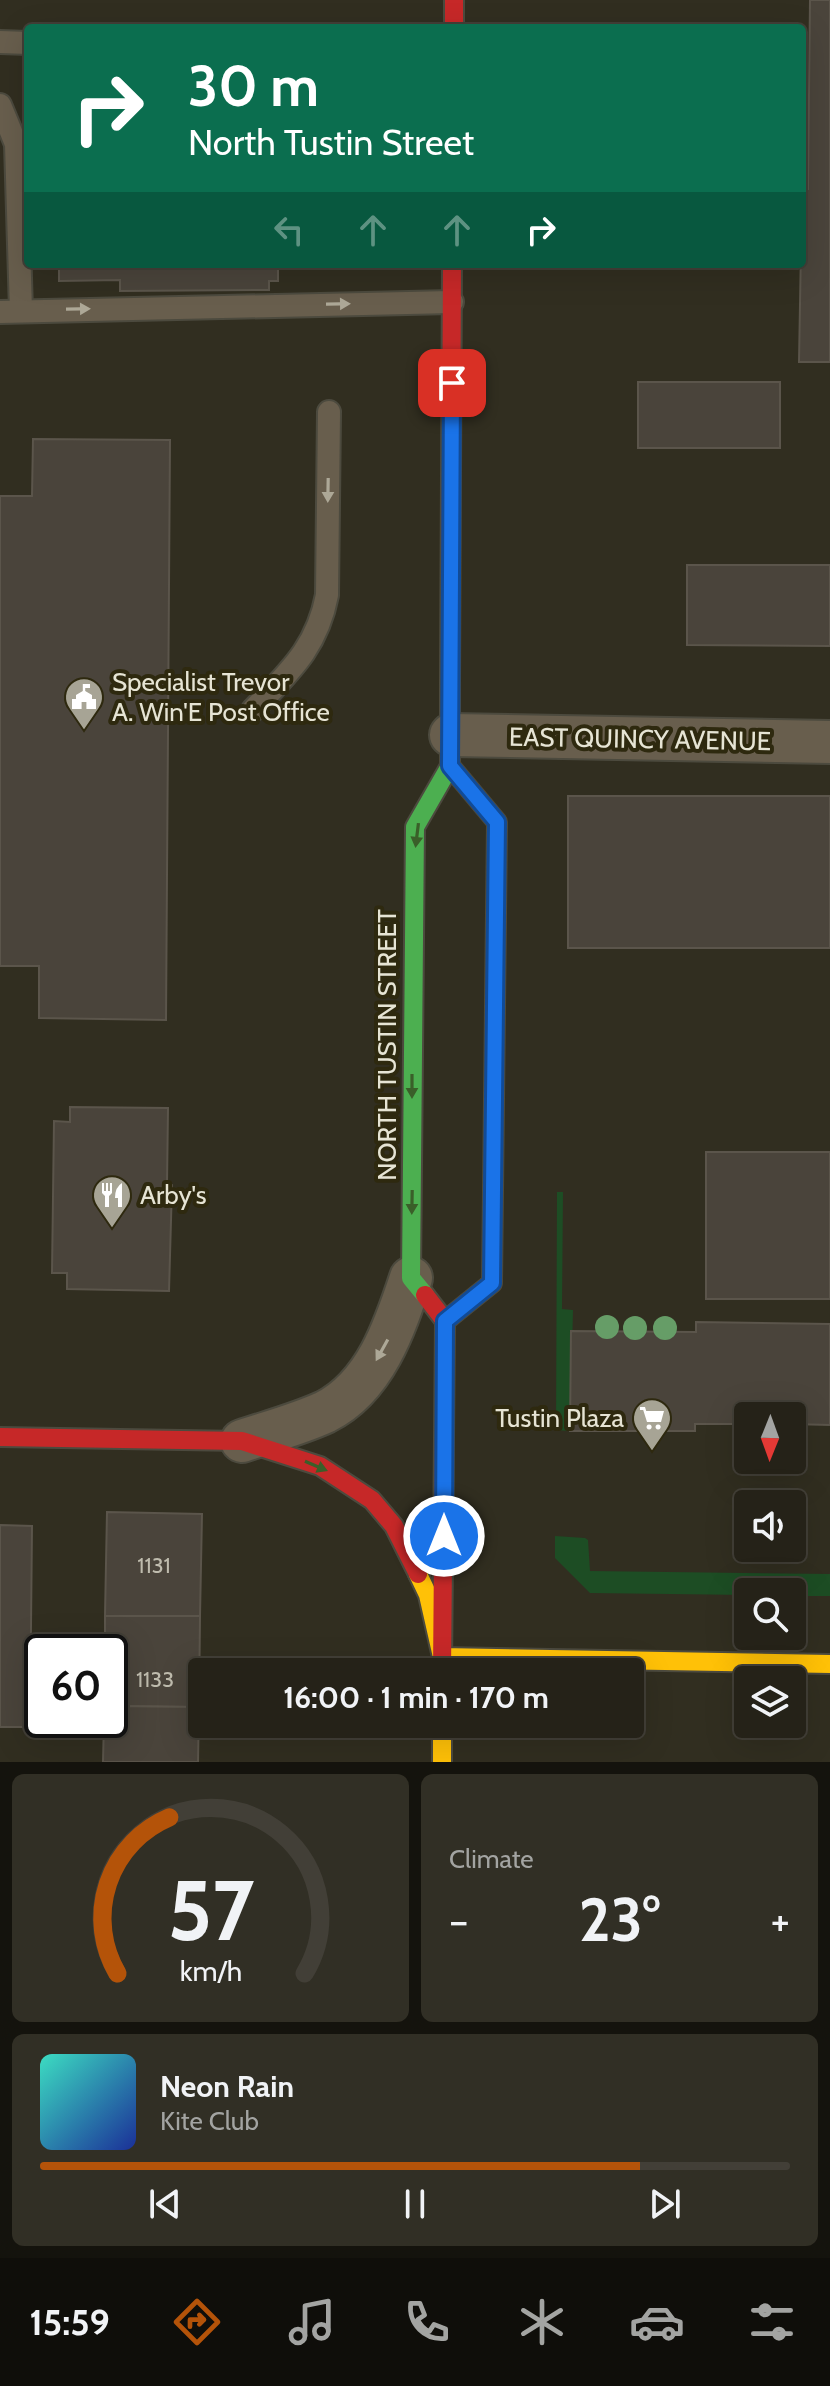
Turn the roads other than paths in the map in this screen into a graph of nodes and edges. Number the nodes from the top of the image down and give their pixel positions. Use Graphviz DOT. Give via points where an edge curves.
graph roads {
  1 [pos="454,0"];
  2 [pos="454,24"];
  3 [pos="0,42"];
  4 [pos="24,43"];
  5 [pos="0,105"];
  6 [pos="452,268"];
  7 [pos="452,302"];
  8 [pos="10,311"];
  9 [pos="329,412"];
  10 [pos="253,710"];
  11 [pos="830,742"];
  12 [pos="450,751"];
  13 [pos="411,1278"];
  14 [pos="445,1321"];
  15 [pos="0,1437"];
  16 [pos="242,1441"];
  17 [pos="441,1658"];
  18 [pos="442,1658"];
  19 [pos="644,1664"];
  20 [pos="830,1664"];
  21 [pos="442,1738"];
  22 [pos="442,1762"];
  1 -- 2 [label="main road"];
  3 -- 4 [label="lane"];
  5 -- 8 [label="lane" via="16,144"];
  6 -- 7 [label="main road, NORTH TUSTIN STREET"];
  8 -- 7 [label="lane, one-way"];
  7 -- 12 [label="main road, NORTH TUSTIN STREET"];
  9 -- 10 [label="lane, one-way" via="327,595 322,618 304,655"];
  11 -- 12 [label="street, EAST QUINCY AVENUE"];
  12 -- 13 [label="main road, NORTH TUSTIN STREET, one-way" via="415,827"];
  12 -- 14 [label="main road" via="497,822 492,1283"];
  13 -- 14 [label="main road"];
  13 -- 16 [label="street, one-way" via="386,1344 348,1396 327,1411"];
  14 -- 18 [label="main road"];
  15 -- 16 [label="main road"];
  16 -- 17 [label="main road, one-way" via="320,1466 372,1500 394,1526 428,1595"];
  19 -- 20 [label="main road"];
  21 -- 22 [label="main road"];
}
